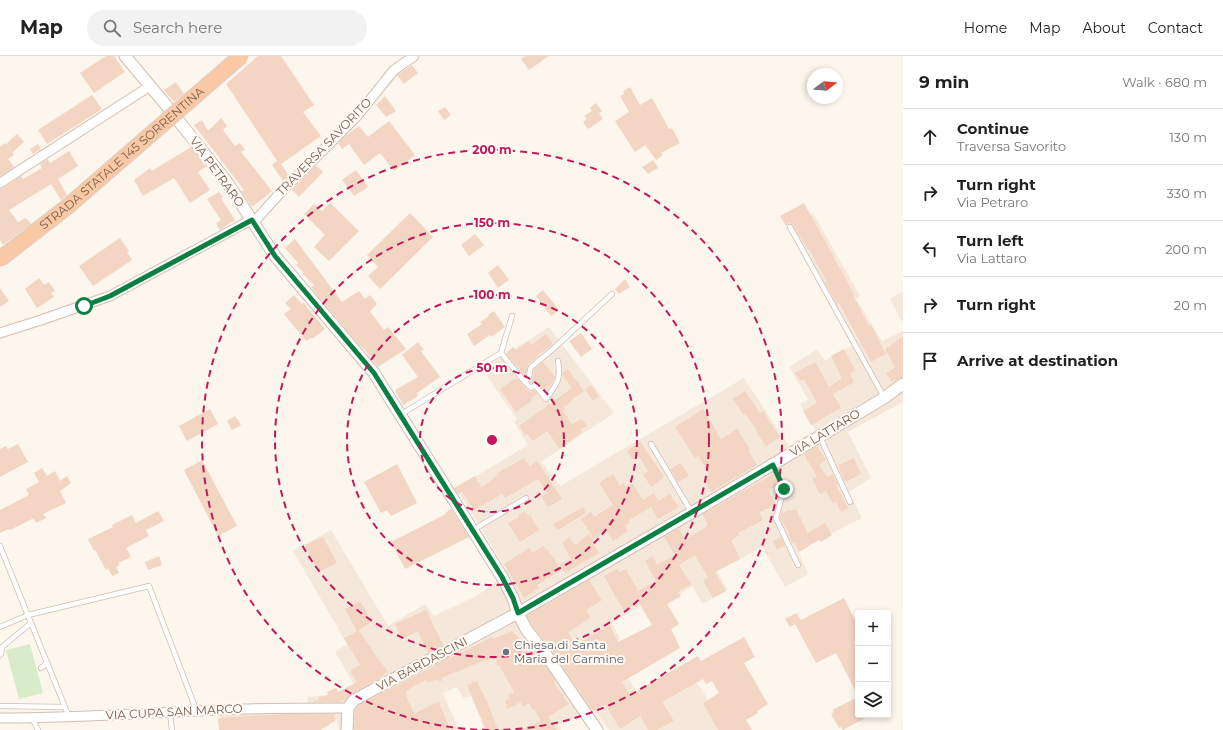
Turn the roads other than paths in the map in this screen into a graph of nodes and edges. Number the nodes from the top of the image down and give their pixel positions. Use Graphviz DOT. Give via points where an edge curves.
graph roads {
  1 [pos="125,56"];
  2 [pos="241,56"];
  3 [pos="414,56"];
  4 [pos="150,86"];
  5 [pos="0,183"];
  6 [pos="252,222"];
  7 [pos="790,227"];
  8 [pos="0,260"];
  9 [pos="612,294"];
  10 [pos="512,316"];
  11 [pos="0,333"];
  12 [pos="501,353"];
  13 [pos="558,361"];
  14 [pos="524,381"];
  15 [pos="903,384"];
  16 [pos="884,398"];
  17 [pos="400,415"];
  18 [pos="820,437"];
  19 [pos="651,444"];
  20 [pos="773,465"];
  21 [pos="526,498"];
  22 [pos="850,502"];
  23 [pos="692,512"];
  24 [pos="473,530"];
  25 [pos="0,546"];
  26 [pos="798,565"];
  27 [pos="518,613"];
  28 [pos="28,615"];
  29 [pos="31,623"];
  30 [pos="0,627"];
  31 [pos="0,655"];
  32 [pos="47,663"];
  33 [pos="41,668"];
  34 [pos="0,706"];
  35 [pos="64,707"];
  36 [pos="348,708"];
  37 [pos="197,712"];
  38 [pos="170,713"];
  39 [pos="69,717"];
  40 [pos="0,718"];
  41 [pos="32,718"];
  42 [pos="38,730"];
  43 [pos="172,730"];
  44 [pos="347,730"];
  45 [pos="597,730"];
  1 -- 4 [label="street, VIA PETRARO"];
  2 -- 8 [label="highway, STRADA STATALE 145 SORRENTINA, bridge" via="67,207"];
  3 -- 6 [label="street, TRAVERSA SAVORITO" via="394,70 357,116"];
  4 -- 5 [label="street"];
  4 -- 6 [label="street, VIA PETRARO" via="227,182"];
  6 -- 11 [label="street, TRAVERSA SAVORITO" via="110,296"];
  6 -- 17 [label="street, VIA PETRARO" via="275,256 374,373"];
  7 -- 16 [label="lane"];
  9 -- 14 [label="lane" via="553,350 531,367 529,378"];
  10 -- 12 [label="lane"];
  12 -- 14 [label="lane"];
  12 -- 17 [label="lane"];
  13 -- 14 [label="lane" via="557,384 546,399 536,385 531,388"];
  15 -- 16 [label="street, VIA LATTARO"];
  16 -- 18 [label="street, VIA LATTARO"];
  17 -- 24 [label="street, VIA PETRARO"];
  18 -- 20 [label="street, VIA LATTARO"];
  18 -- 22 [label="lane"];
  19 -- 23 [label="lane"];
  20 -- 23 [label="street, VIA LATTARO"];
  20 -- 26 [label="lane" via="784,489 776,518"];
  21 -- 24 [label="lane"];
  23 -- 27 [label="street, VIA LATTARO"];
  24 -- 27 [label="street, VIA PETRARO" via="502,577"];
  25 -- 28 [label="lane"];
  27 -- 36 [label="street, VIA BARDASCINI" via="354,700"];
  27 -- 45 [label="street, VIA PETRARO" via="526,629"];
  28 -- 29 [label="lane"];
  28 -- 30 [label="lane"];
  28 -- 37 [label="lane" via="149,586"];
  29 -- 31 [label="lane" via="2,646"];
  29 -- 32 [label="lane"];
  32 -- 33 [label="lane"];
  32 -- 35 [label="lane"];
  34 -- 35 [label="lane"];
  35 -- 39 [label="lane"];
  36 -- 37 [label="street, VIA CUPA SAN MARCO"];
  36 -- 44 [label="street"];
  37 -- 38 [label="street, VIA CUPA SAN MARCO"];
  38 -- 39 [label="street, VIA CUPA SAN MARCO"];
  38 -- 43 [label="lane"];
  39 -- 41 [label="street, VIA CUPA SAN MARCO"];
  40 -- 41 [label="street, VIA CUPA SAN MARCO"];
  41 -- 42 [label="lane"];
}
